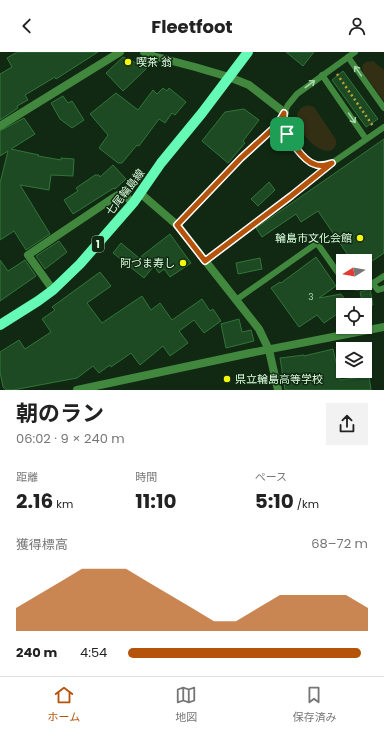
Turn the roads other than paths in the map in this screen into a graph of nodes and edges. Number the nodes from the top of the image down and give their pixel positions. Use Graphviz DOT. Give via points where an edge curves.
graph roads {
  1 [pos="120,52"];
  2 [pos="144,52"];
  3 [pos="248,52"];
  4 [pos="355,52"];
  5 [pos="348,57"];
  6 [pos="322,75"];
  7 [pos="229,77"];
  8 [pos="384,108"];
  9 [pos="284,113"];
  10 [pos="0,126"];
  11 [pos="384,127"];
  12 [pos="366,139"];
  13 [pos="332,163"];
  14 [pos="140,193"];
  15 [pos="134,202"];
  16 [pos="177,225"];
  17 [pos="205,261"];
  18 [pos="336,270"];
  19 [pos="384,276"];
  20 [pos="373,284"];
  21 [pos="384,288"];
  22 [pos="53,290"];
  23 [pos="236,300"];
  24 [pos="0,325"];
  25 [pos="384,327"];
  26 [pos="269,350"];
  27 [pos="77,390"];
  28 [pos="278,390"];
  1 -- 10 [label="street"];
  2 -- 7 [label="street"];
  3 -- 7 [label="main road, 七尾輪島線 / 1"];
  4 -- 5 [label="lane"];
  5 -- 6 [label="lane"];
  8 -- 5 [label="lane, one-way"];
  9 -- 6 [label="lane, one-way" via="297,94"];
  6 -- 12 [label="lane, one-way"];
  7 -- 9 [label="street" via="254,88"];
  7 -- 14 [label="main road, 七尾輪島線 / 1"];
  9 -- 13 [label="lane" via="287,134 308,161 320,166"];
  9 -- 16 [label="lane" via="277,125 241,158"];
  11 -- 12 [label="lane"];
  12 -- 13 [label="lane"];
  13 -- 17 [label="lane"];
  14 -- 15 [label="main road, 七尾輪島線 / 1"];
  14 -- 16 [label="street"];
  15 -- 22 [label="main road, 七尾輪島線 / 1" via="80,264"];
  15 -- 22 [label="street" via="120,194 28,255"];
  16 -- 17 [label="street"];
  17 -- 23 [label="street"];
  18 -- 23 [label="lane" via="317,243"];
  19 -- 20 [label="lane"];
  20 -- 21 [label="lane" via="378,290"];
  22 -- 24 [label="main road, 七尾輪島線 / 1"];
  23 -- 26 [label="street" via="259,329"];
  25 -- 26 [label="street"];
  26 -- 27 [label="street"];
  26 -- 28 [label="street"];
}
